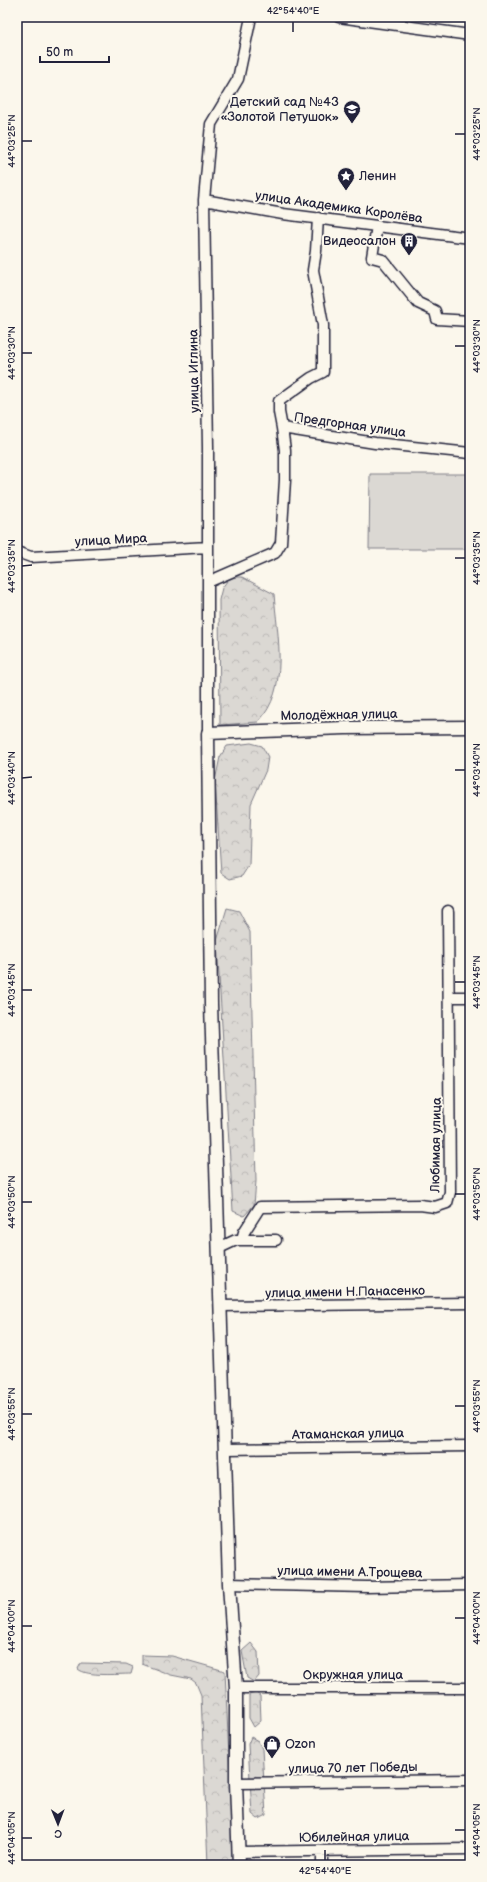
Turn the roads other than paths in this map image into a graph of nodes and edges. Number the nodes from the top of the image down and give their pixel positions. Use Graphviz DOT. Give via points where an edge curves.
graph roads {
  1 [pos="251,17"];
  2 [pos="339,17"];
  3 [pos="470,35"];
  4 [pos="204,200"];
  5 [pos="318,218"];
  6 [pos="377,226"];
  7 [pos="470,238"];
  8 [pos="470,321"];
  9 [pos="282,428"];
  10 [pos="470,453"];
  11 [pos="208,547"];
  12 [pos="17,552"];
  13 [pos="208,582"];
  14 [pos="470,727"];
  15 [pos="208,733"];
  16 [pos="448,911"];
  17 [pos="449,997"];
  18 [pos="470,997"];
  19 [pos="242,1239"];
  20 [pos="276,1240"];
  21 [pos="219,1248"];
  22 [pos="470,1303"];
  23 [pos="221,1306"];
  24 [pos="470,1446"];
  25 [pos="226,1449"];
  26 [pos="229,1584"];
  27 [pos="470,1585"];
  28 [pos="236,1688"];
  29 [pos="470,1688"];
  30 [pos="470,1780"];
  31 [pos="236,1782"];
  32 [pos="470,1849"];
  33 [pos="322,1851"];
  34 [pos="238,1852"];
  35 [pos="239,1865"];
  36 [pos="322,1865"];
  1 -- 4 [label="street, улица Иглина" via="238,79 211,124"];
  2 -- 3 [label="street"];
  4 -- 5 [label="street, улица Академика Королёва"];
  4 -- 11 [label="street, улица Иглина"];
  5 -- 6 [label="street, улица Академика Королёва"];
  5 -- 9 [label="street" via="313,270 323,325 323,372 280,401"];
  6 -- 7 [label="street, улица Академика Королёва"];
  6 -- 8 [label="street" via="372,257 383,260 418,303 435,311 437,319"];
  9 -- 10 [label="street, Предгорная улица"];
  9 -- 13 [label="street, Предгорная улица" via="285,472 281,543 275,553"];
  11 -- 12 [label="street, улица Мира" via="31,557"];
  11 -- 13 [label="street, улица Иглина"];
  13 -- 15 [label="street, улица Иглина"];
  14 -- 15 [label="street, Молодёжная улица"];
  15 -- 21 [label="street" via="211,1004"];
  16 -- 17 [label="street, Любимая улица"];
  17 -- 18 [label="street"];
  17 -- 19 [label="street, Любимая улица" via="450,1192 447,1203 435,1207 260,1207"];
  19 -- 20 [label="street"];
  19 -- 21 [label="street"];
  21 -- 23 [label="street"];
  22 -- 23 [label="street, улица имени Н.Панасенко"];
  23 -- 25 [label="street"];
  24 -- 25 [label="street, Атаманская улица"];
  25 -- 26 [label="street"];
  26 -- 27 [label="street, улица имени А.Трощева" via="367,1587"];
  26 -- 28 [label="street"];
  28 -- 29 [label="street, Окружная улица"];
  28 -- 31 [label="street"];
  30 -- 31 [label="street, улица 70 лет Победы"];
  31 -- 34 [label="street"];
  32 -- 33 [label="street, Юбилейная улица"];
  33 -- 34 [label="street, Юбилейная улица"];
  33 -- 36 [label="street"];
  34 -- 35 [label="street"];
}
